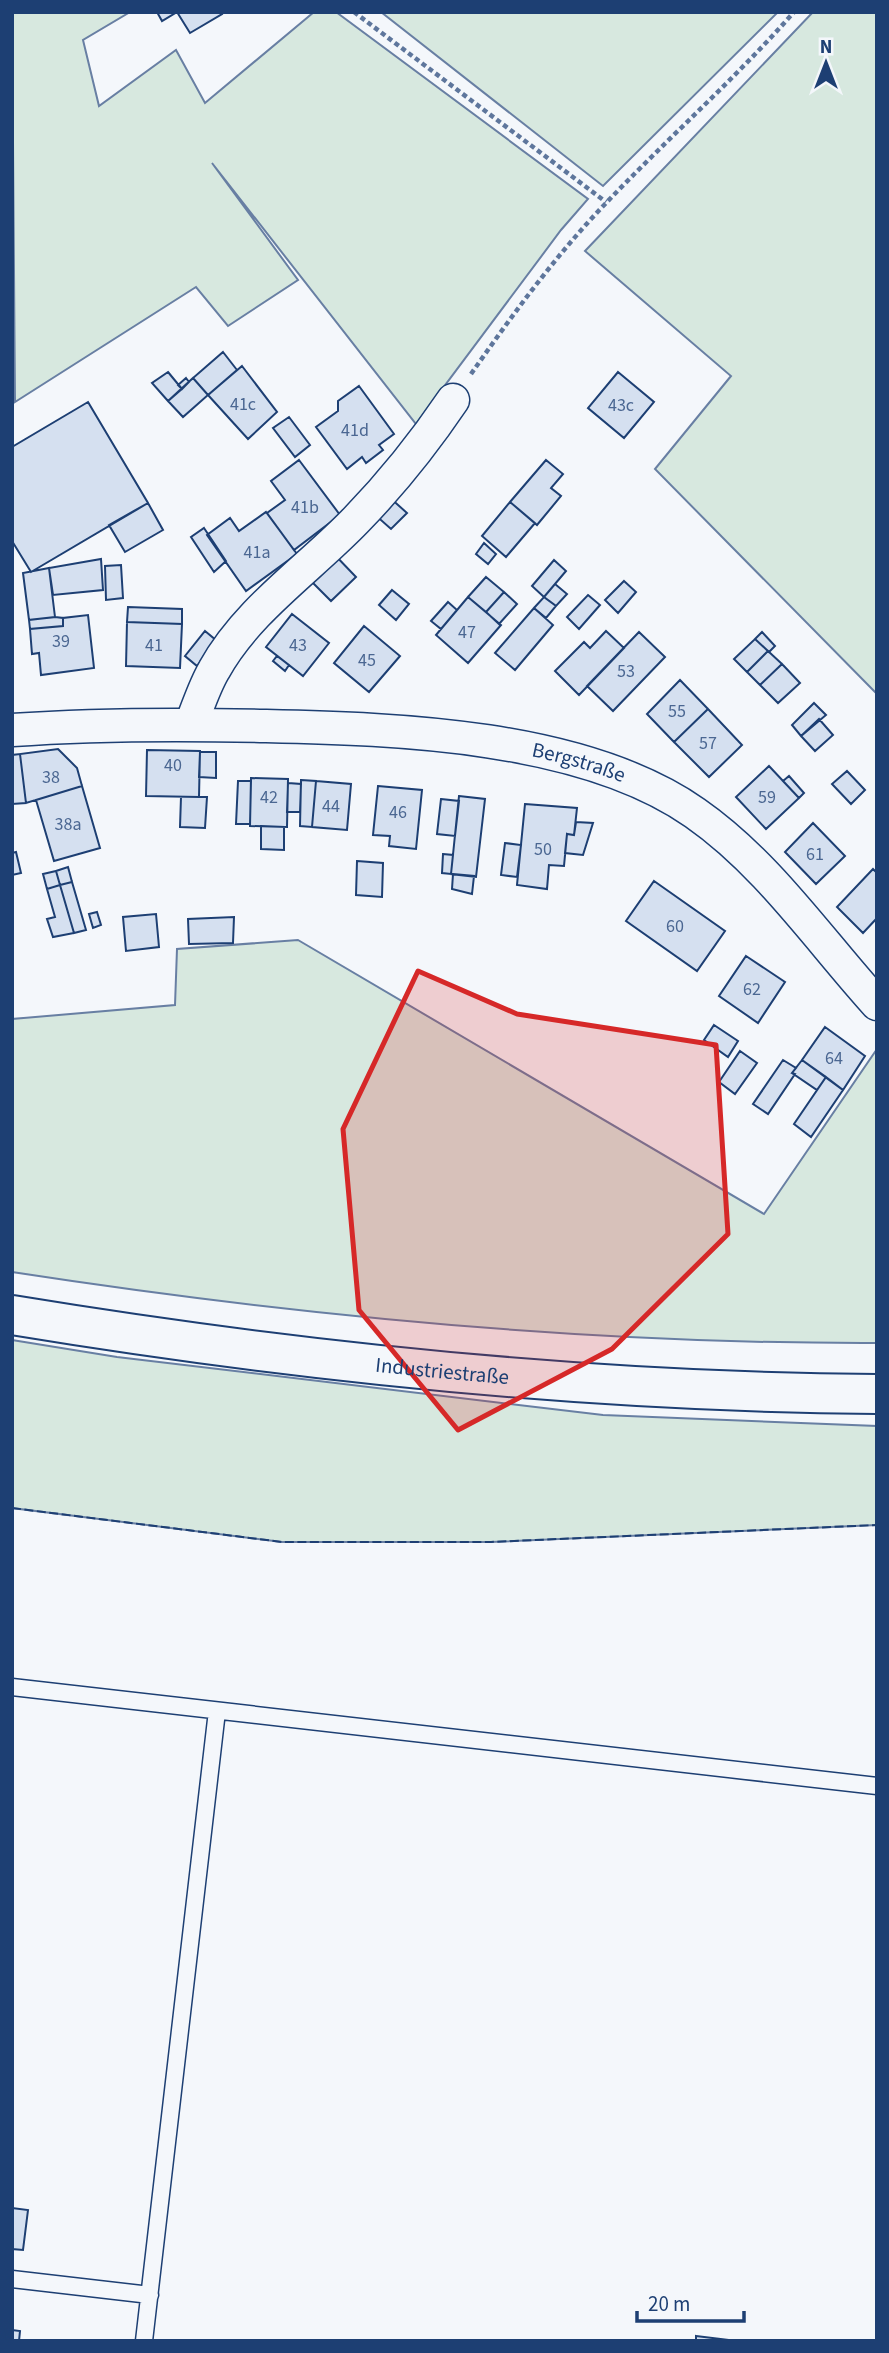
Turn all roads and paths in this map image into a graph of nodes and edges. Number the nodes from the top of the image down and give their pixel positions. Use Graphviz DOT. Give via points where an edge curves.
graph roads {
  1 [pos="354,12"];
  2 [pos="794,12"];
  3 [pos="606,202"];
  4 [pos="453,400"];
  5 [pos="191,724"];
  6 [pos="12,730"];
  7 [pos="877,1004"];
  8 [pos="12,1315"];
  9 [pos="877,1394"];
  10 [pos="12,1687"];
  11 [pos="217,1711"];
  12 [pos="877,1786"];
  13 [pos="12,2279"];
  14 [pos="150,2295"];
  15 [pos="145,2341"];
  1 -- 3 [label="path"];
  2 -- 3 [label="path" via="746,66"];
  3 -- 4 [label="path" via="502,329"];
  4 -- 5 [label="street" via="357,519 266,604 236,639 214,670"];
  5 -- 6 [label="street, Bergstraße"];
  5 -- 7 [label="street, Bergstraße" via="443,737 544,752 641,781 696,813 755,865"];
  8 -- 9 [label="main road, Industriestraße" via="163,1340 372,1365 747,1393"];
  10 -- 11 [label="lane"];
  11 -- 12 [label="lane"];
  11 -- 14 [label="lane"];
  13 -- 14 [label="lane"];
  14 -- 15 [label="lane"];
}
